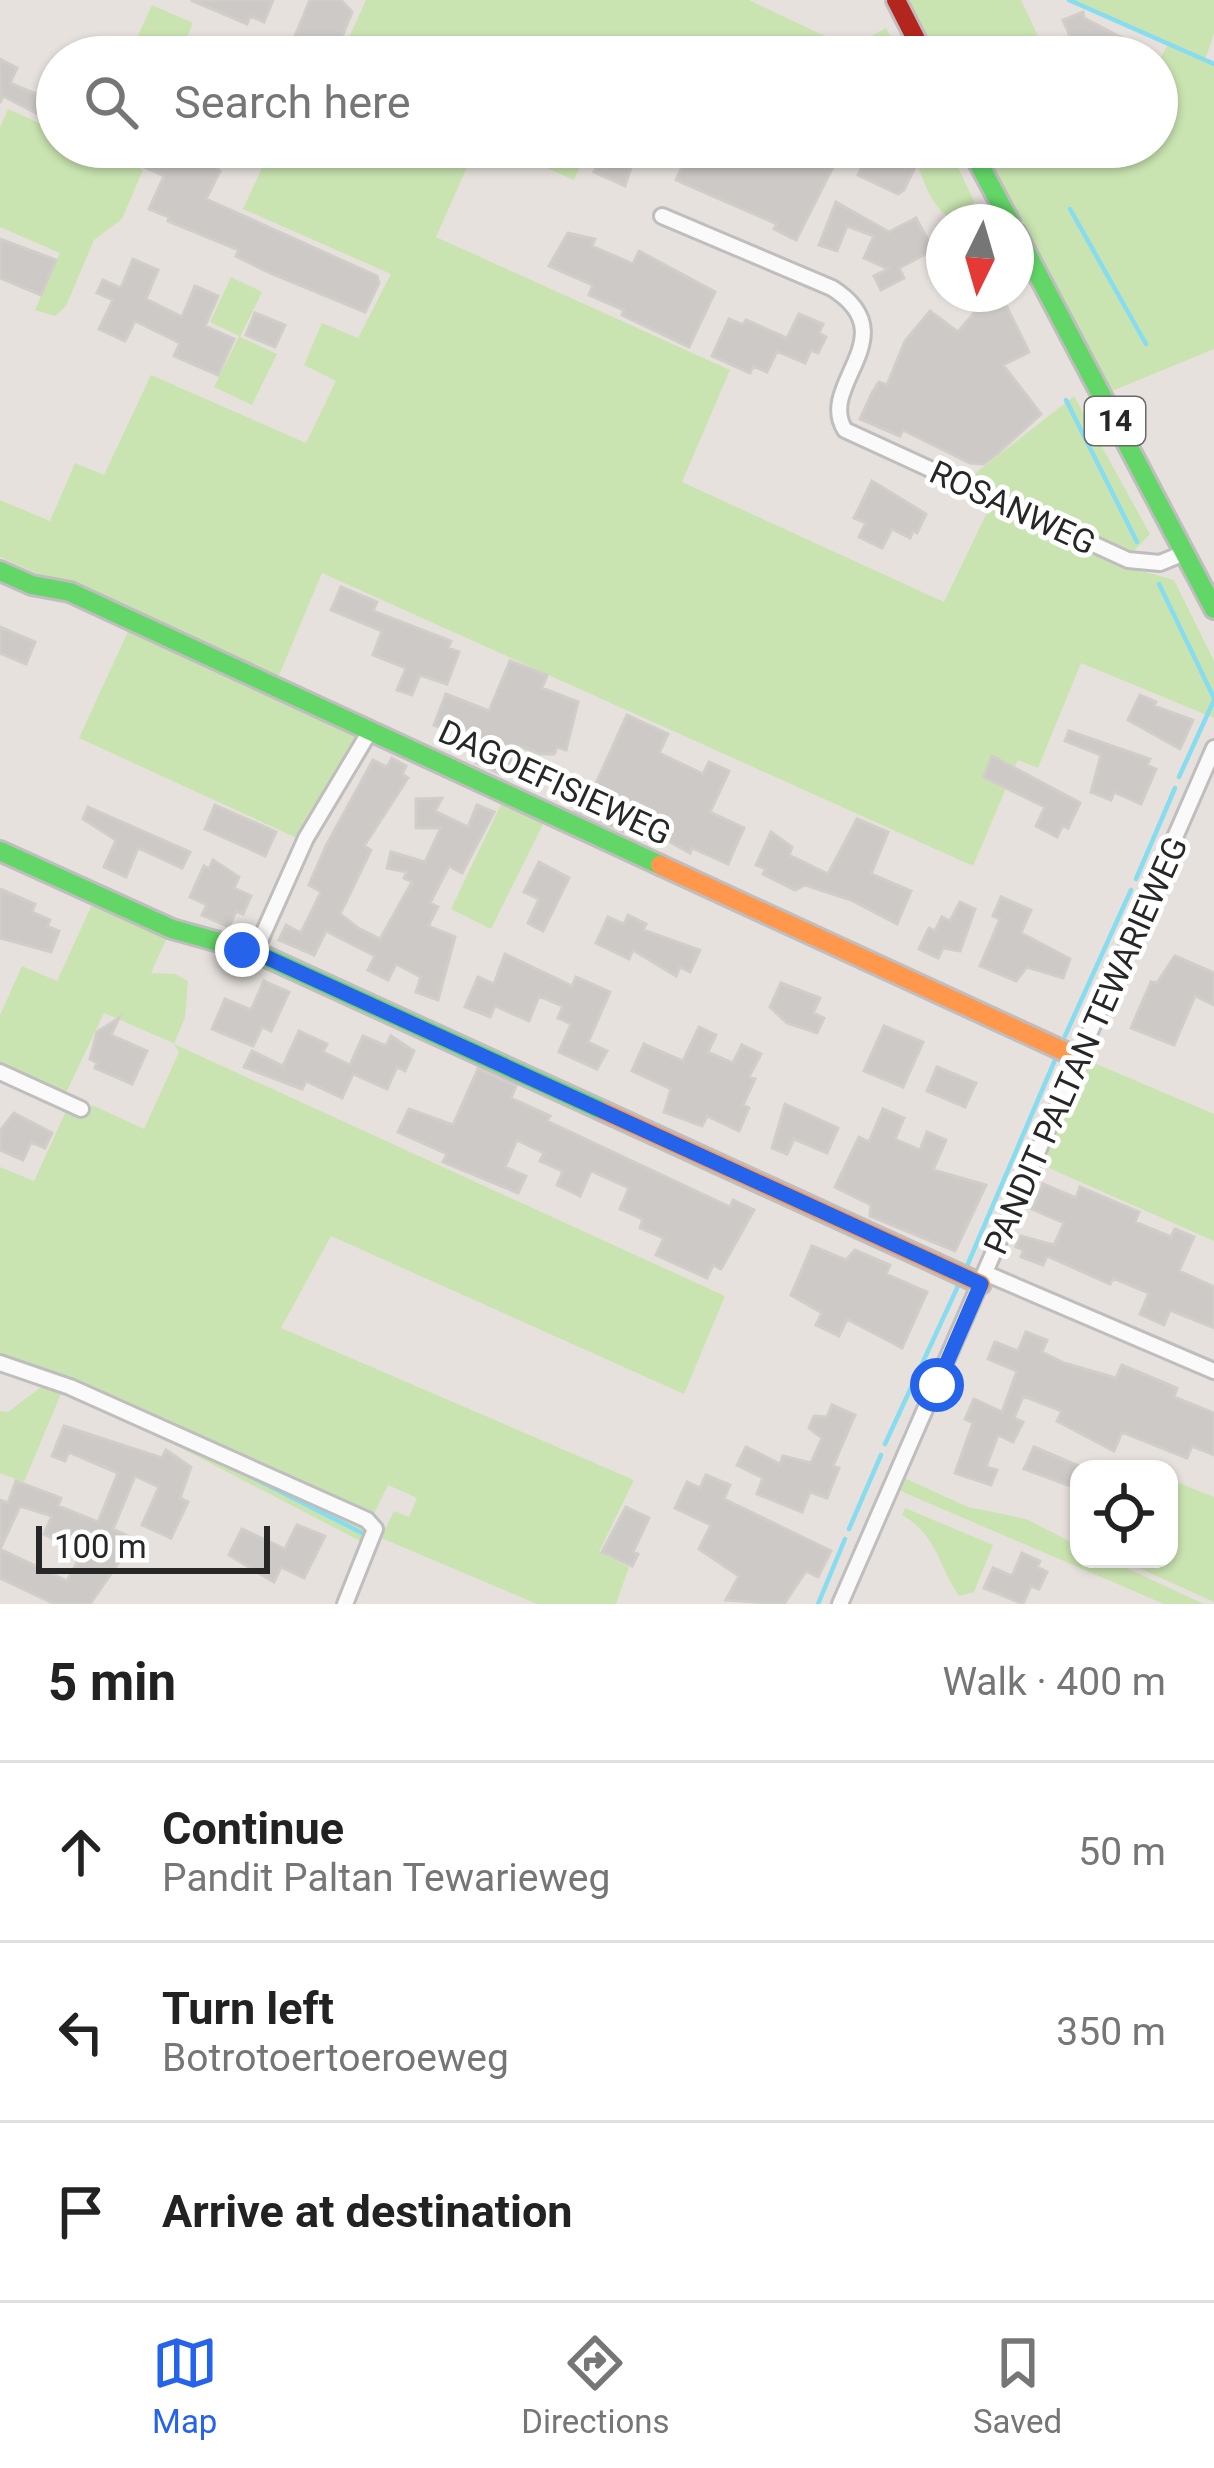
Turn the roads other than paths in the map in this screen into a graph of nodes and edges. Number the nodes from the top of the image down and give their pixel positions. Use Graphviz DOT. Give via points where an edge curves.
graph roads {
  1 [pos="896,0"];
  2 [pos="914,36"];
  3 [pos="981,168"];
  4 [pos="1000,204"];
  5 [pos="662,216"];
  6 [pos="1034,267"];
  7 [pos="1184,553"];
  8 [pos="0,571"];
  9 [pos="1214,609"];
  10 [pos="370,730"];
  11 [pos="1214,748"];
  12 [pos="0,851"];
  13 [pos="255,952"];
  14 [pos="1081,1059"];
  15 [pos="0,1072"];
  16 [pos="81,1108"];
  17 [pos="983,1279"];
  18 [pos="0,1363"];
  19 [pos="1214,1371"];
  20 [pos="345,1604"];
  21 [pos="840,1604"];
  1 -- 2 [label="street"];
  3 -- 4 [label="street"];
  5 -- 7 [label="street, ROSANWEG" via="852,302 862,338 839,406 845,430 1128,560 1160,563"];
  6 -- 7 [label="street, 14"];
  7 -- 9 [label="street, 14"];
  8 -- 10 [label="street, DAGOEFISIEWEG" via="70,592"];
  10 -- 13 [label="street" via="306,838"];
  10 -- 14 [label="street, DAGOEFISIEWEG"];
  11 -- 14 [label="street, PANDIT PALTAN TEWARIEWEG"];
  12 -- 13 [label="street" via="172,928"];
  13 -- 17 [label="street"];
  14 -- 17 [label="street, PANDIT PALTAN TEWARIEWEG"];
  15 -- 16 [label="street"];
  17 -- 19 [label="street"];
  17 -- 21 [label="street, PANDIT PALTAN TEWARIEWEG"];
  18 -- 20 [label="street" via="367,1520 374,1541"];
}
